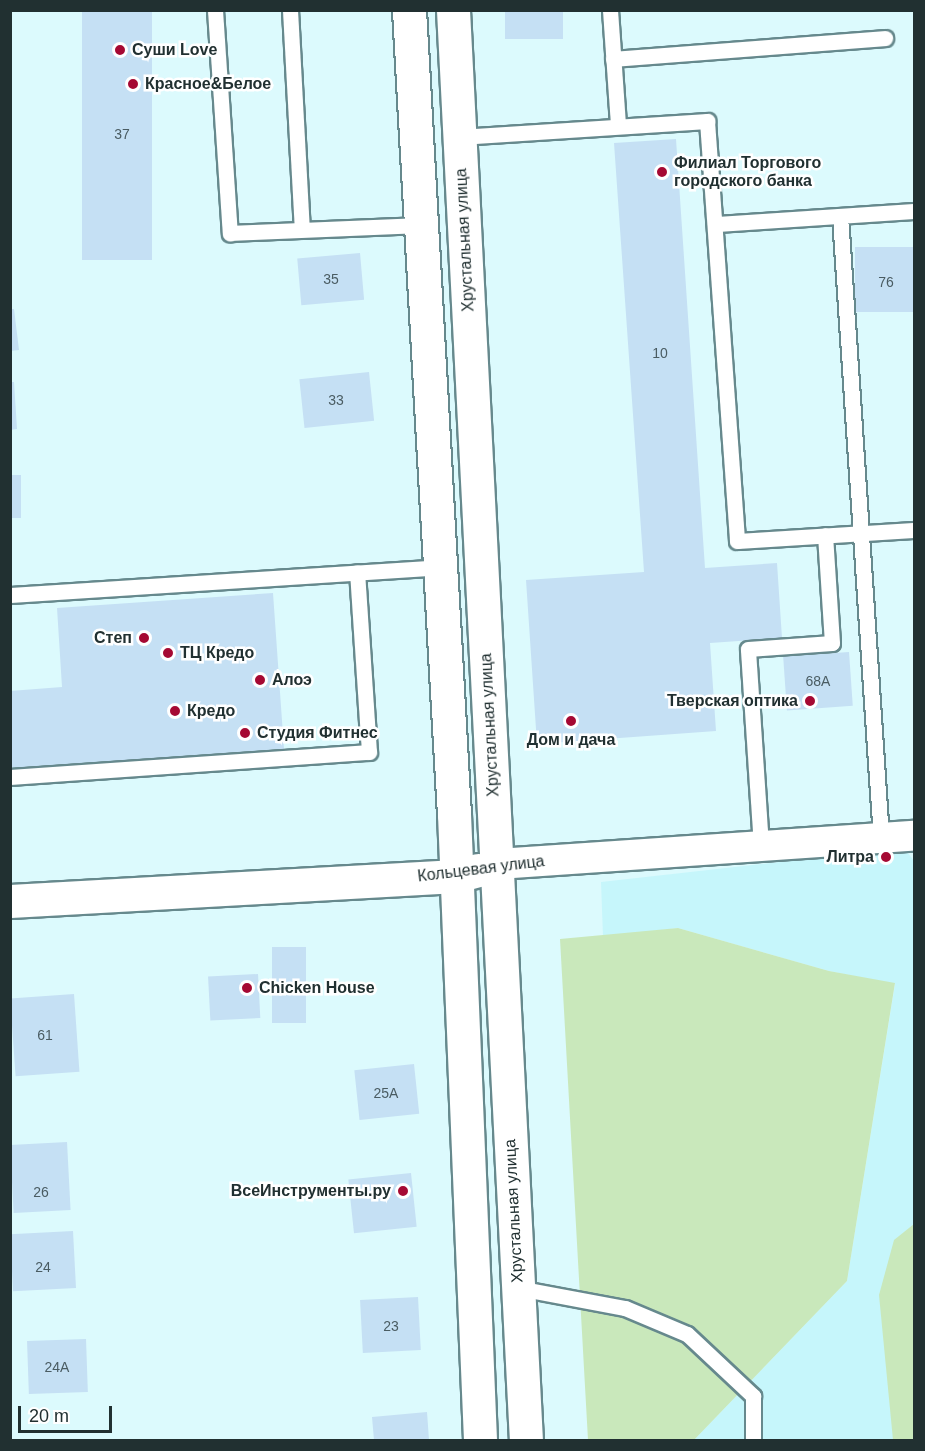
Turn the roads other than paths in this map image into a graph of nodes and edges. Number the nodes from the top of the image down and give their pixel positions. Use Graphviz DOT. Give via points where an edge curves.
graph roads {
  1 [pos="215,10"];
  2 [pos="290,10"];
  3 [pos="409,10"];
  4 [pos="453,10"];
  5 [pos="610,10"];
  6 [pos="885,38"];
  7 [pos="613,59"];
  8 [pos="618,125"];
  9 [pos="459,137"];
  10 [pos="915,211"];
  11 [pos="840,216"];
  12 [pos="717,224"];
  13 [pos="420,225"];
  14 [pos="302,229"];
  15 [pos="915,530"];
  16 [pos="861,532"];
  17 [pos="825,535"];
  18 [pos="440,567"];
  19 [pos="357,572"];
  20 [pos="10,595"];
  21 [pos="10,777"];
  22 [pos="915,836"];
  23 [pos="881,838"];
  24 [pos="761,846"];
  25 [pos="498,864"];
  26 [pos="456,876"];
  27 [pos="10,901"];
  28 [pos="518,1288"];
  29 [pos="480,1440"];
  30 [pos="526,1440"];
  31 [pos="753,1440"];
  1 -- 14 [label="lane" via="230,233"];
  2 -- 14 [label="lane"];
  3 -- 13 [label="main road"];
  4 -- 9 [label="main road, Хрустальная улица"];
  5 -- 7 [label="lane"];
  6 -- 7 [label="lane"];
  7 -- 8 [label="lane"];
  8 -- 9 [label="lane"];
  8 -- 12 [label="lane" via="707,121"];
  9 -- 25 [label="main road, Хрустальная улица"];
  10 -- 11 [label="lane"];
  11 -- 12 [label="lane"];
  11 -- 16 [label="lane"];
  12 -- 17 [label="lane" via="737,542"];
  13 -- 14 [label="lane"];
  13 -- 18 [label="main road"];
  15 -- 16 [label="lane"];
  16 -- 17 [label="lane"];
  16 -- 23 [label="lane"];
  17 -- 24 [label="lane" via="832,643 748,649"];
  18 -- 19 [label="lane"];
  18 -- 26 [label="main road"];
  19 -- 20 [label="lane"];
  19 -- 21 [label="lane" via="369,752"];
  22 -- 23 [label="street, Кольцевая улица"];
  23 -- 24 [label="street, Кольцевая улица"];
  24 -- 25 [label="street, Кольцевая улица"];
  25 -- 26 [label="main road, Кольцевая улица"];
  25 -- 28 [label="main road, Хрустальная улица"];
  26 -- 27 [label="main road, Кольцевая улица"];
  26 -- 29 [label="main road"];
  28 -- 30 [label="main road, Хрустальная улица"];
  28 -- 31 [label="lane" via="625,1308 687,1334 753,1396"];
}
